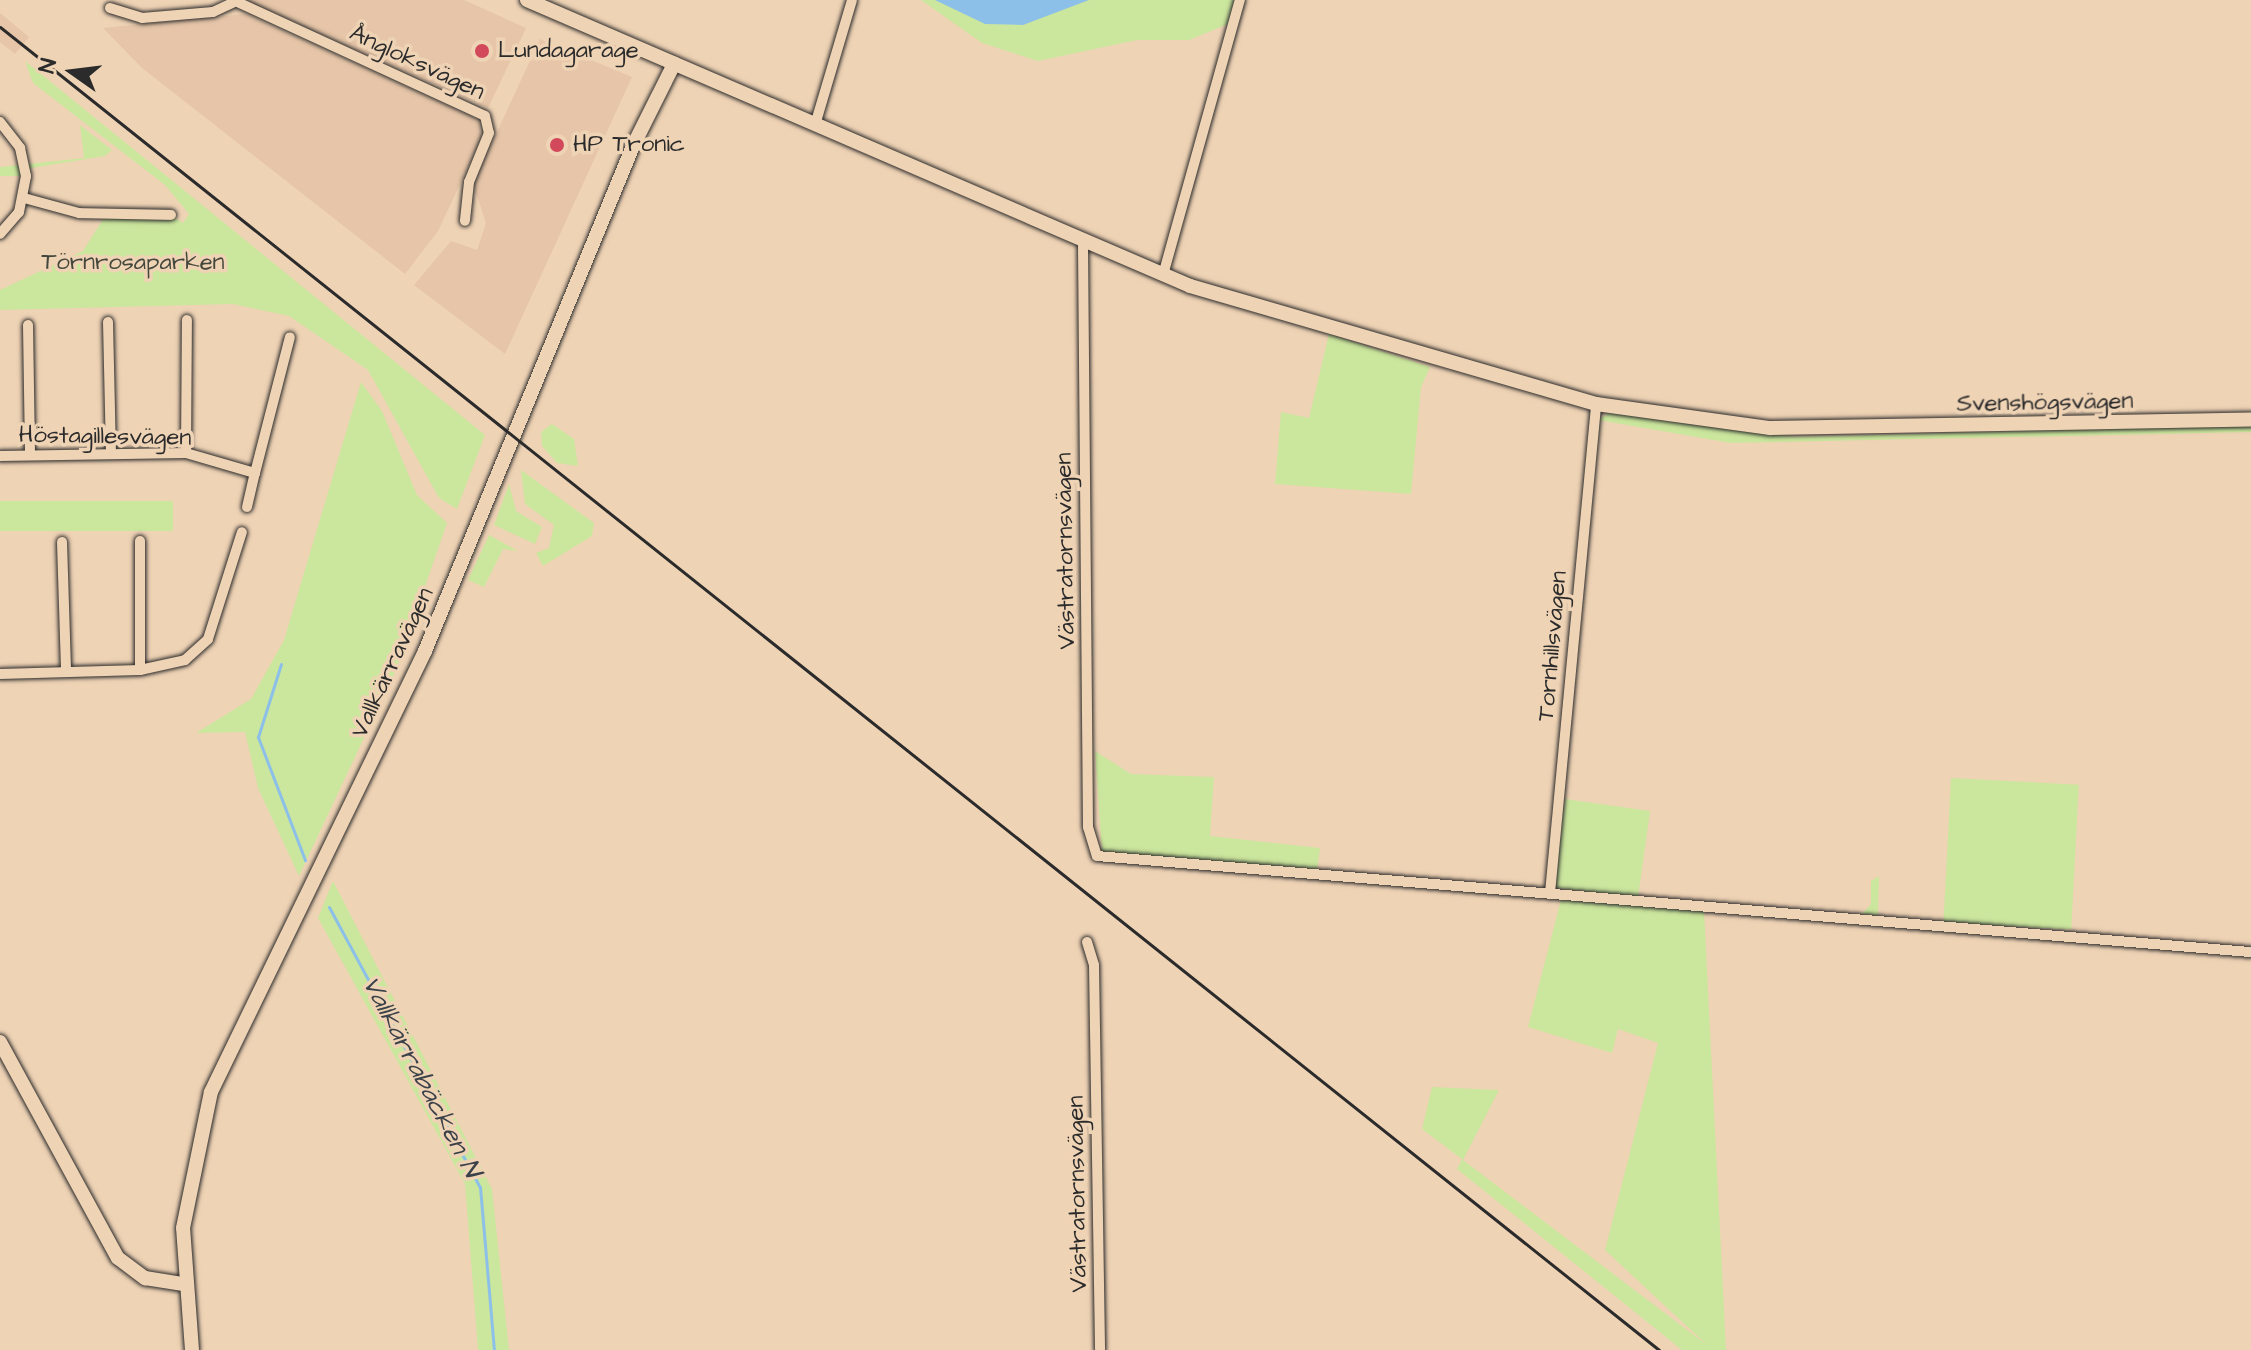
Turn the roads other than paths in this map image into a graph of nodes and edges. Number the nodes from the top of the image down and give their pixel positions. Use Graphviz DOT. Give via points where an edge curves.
graph roads {
  1 [pos="527,0"];
  2 [pos="852,0"];
  3 [pos="1240,0"];
  4 [pos="233,1"];
  5 [pos="110,8"];
  6 [pos="674,64"];
  7 [pos="0,122"];
  8 [pos="815,125"];
  9 [pos="24,198"];
  10 [pos="171,215"];
  11 [pos="465,221"];
  12 [pos="0,234"];
  13 [pos="1083,244"];
  14 [pos="1163,275"];
  15 [pos="187,320"];
  16 [pos="108,322"];
  17 [pos="28,325"];
  18 [pos="290,337"];
  19 [pos="1596,404"];
  20 [pos="2251,420"];
  21 [pos="186,453"];
  22 [pos="30,454"];
  23 [pos="111,454"];
  24 [pos="0,456"];
  25 [pos="255,473"];
  26 [pos="247,507"];
  27 [pos="242,532"];
  28 [pos="140,541"];
  29 [pos="62,542"];
  30 [pos="140,670"];
  31 [pos="66,672"];
  32 [pos="0,674"];
  33 [pos="1550,893"];
  34 [pos="1087,942"];
  35 [pos="2251,952"];
  36 [pos="0,1042"];
  37 [pos="184,1284"];
  38 [pos="192,1350"];
  39 [pos="1100,1350"];
  1 -- 6 [label="main road, Svenshögsvägen"];
  2 -- 8 [label="street"];
  3 -- 14 [label="street"];
  4 -- 5 [label="street" via="213,12 142,18"];
  4 -- 11 [label="street, Ångloksvägen" via="485,116 489,133 469,182"];
  6 -- 8 [label="main road, Svenshögsvägen"];
  6 -- 37 [label="main road, Vallkärravägen" via="633,146 425,651 216,1079 192,1159"];
  7 -- 9 [label="street" via="23,156"];
  8 -- 13 [label="main road, Svenshögsvägen"];
  9 -- 10 [label="street" via="79,213"];
  9 -- 12 [label="street"];
  13 -- 14 [label="main road, Svenshögsvägen"];
  13 -- 33 [label="street, Västratornsvägen" via="1088,827 1097,856"];
  14 -- 19 [label="main road, Svenshögsvägen"];
  15 -- 21 [label="street"];
  16 -- 23 [label="street"];
  17 -- 22 [label="street"];
  18 -- 25 [label="street"];
  19 -- 20 [label="main road, Svenshögsvägen" via="1720,425"];
  19 -- 33 [label="street, Tornhillsvägen"];
  21 -- 23 [label="street, Höstagillesvägen"];
  21 -- 25 [label="street, Höstagillesvägen"];
  22 -- 23 [label="street, Höstagillesvägen"];
  22 -- 24 [label="street, Höstagillesvägen"];
  25 -- 26 [label="street"];
  27 -- 30 [label="street" via="208,639 185,660"];
  28 -- 30 [label="street"];
  29 -- 31 [label="street"];
  30 -- 31 [label="street"];
  31 -- 32 [label="street"];
  33 -- 35 [label="street"];
  34 -- 39 [label="street, Västratornsvägen" via="1094,965"];
  36 -- 37 [label="main road" via="118,1258 145,1278"];
  37 -- 38 [label="main road, Vallkärravägen"];
}
